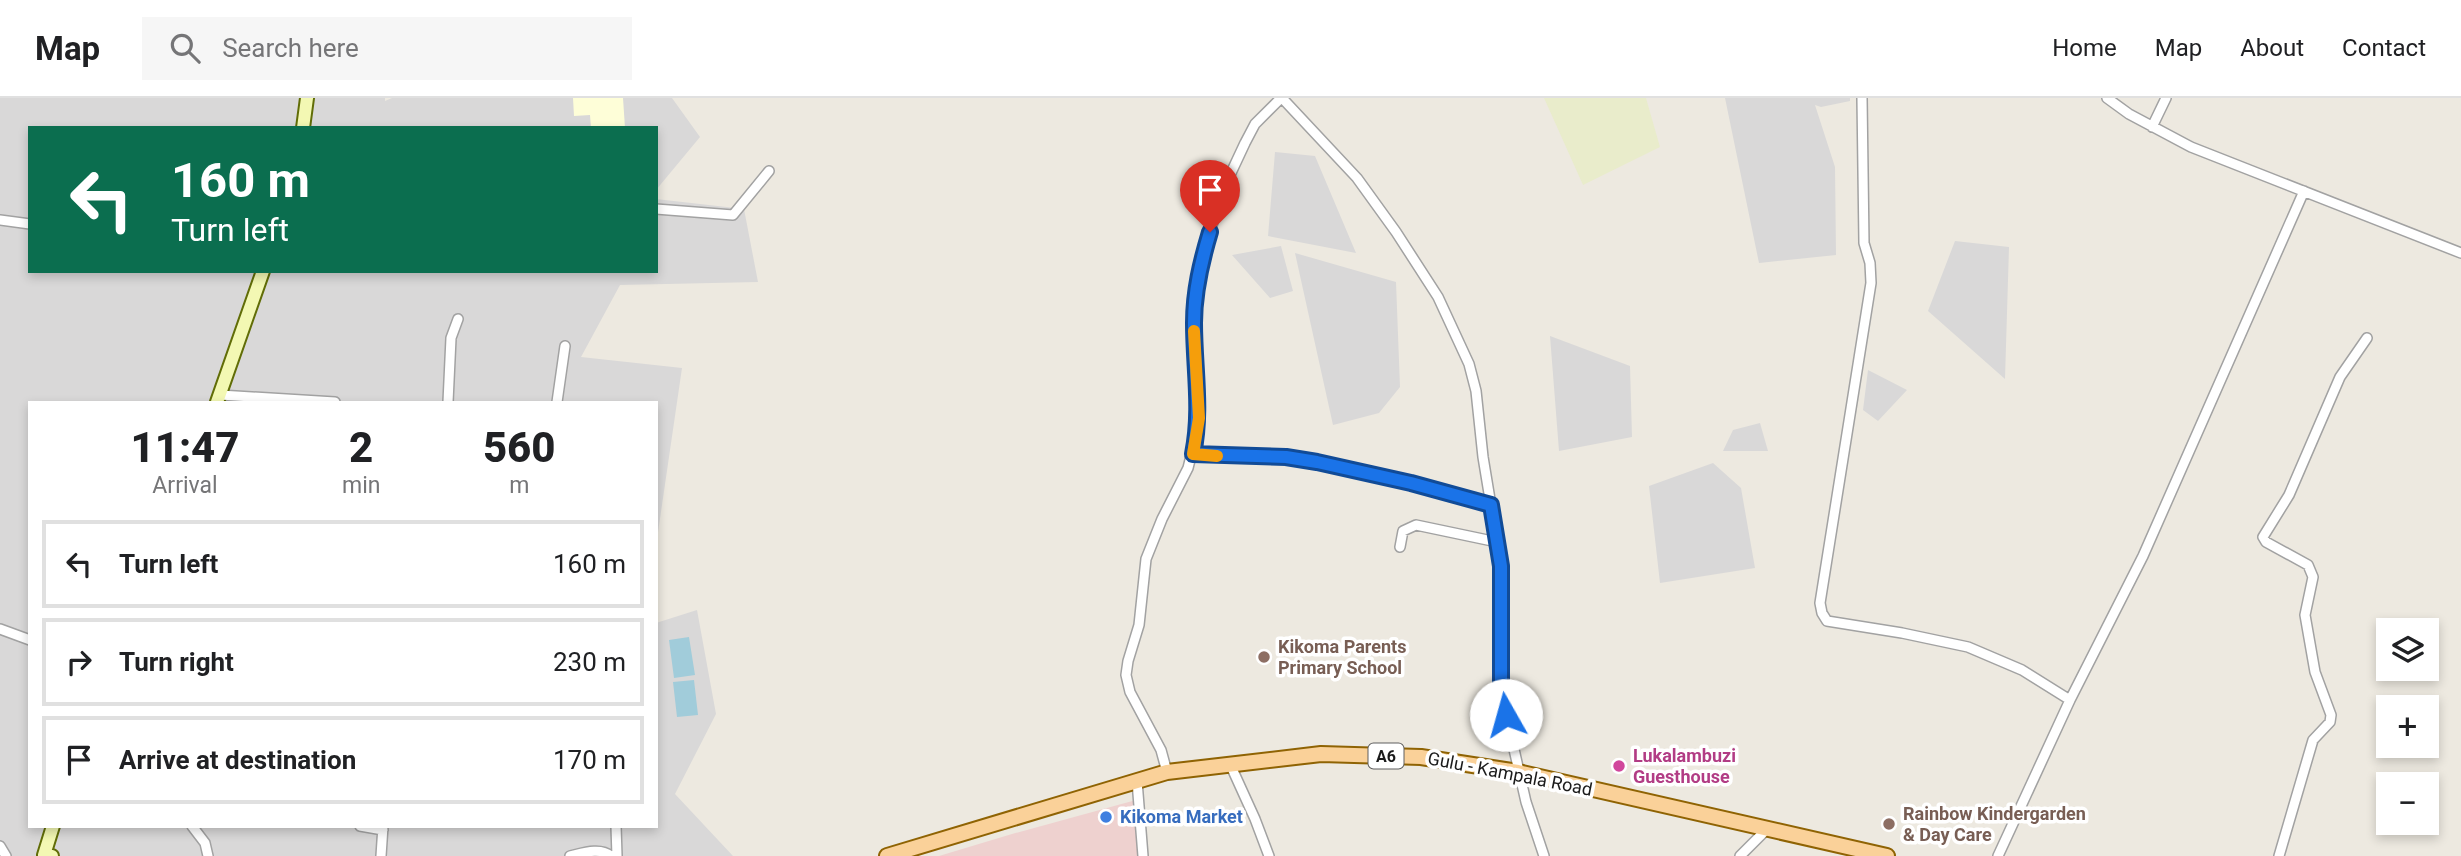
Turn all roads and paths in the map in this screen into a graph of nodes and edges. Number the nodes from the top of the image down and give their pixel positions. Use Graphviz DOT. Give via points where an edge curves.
graph roads {
  1 [pos="307,98"];
  2 [pos="1282,98"];
  3 [pos="1862,98"];
  4 [pos="2107,98"];
  5 [pos="2166,98"];
  6 [pos="303,126"];
  7 [pos="2152,127"];
  8 [pos="769,171"];
  9 [pos="2304,191"];
  10 [pos="658,209"];
  11 [pos="0,220"];
  12 [pos="28,224"];
  13 [pos="2461,253"];
  14 [pos="262,273"];
  15 [pos="458,319"];
  16 [pos="2367,338"];
  17 [pos="565,346"];
  18 [pos="218,399"];
  19 [pos="296,401"];
  20 [pos="448,401"];
  21 [pos="557,401"];
  22 [pos="1193,454"];
  23 [pos="1491,505"];
  24 [pos="1497,542"];
  25 [pos="1400,547"];
  26 [pos="0,629"];
  27 [pos="28,639"];
  28 [pos="2070,701"];
  29 [pos="1230,764"];
  30 [pos="1167,772"];
  31 [pos="1518,772"];
  32 [pos="1137,781"];
  33 [pos="52,828"];
  34 [pos="194,828"];
  35 [pos="383,828"];
  36 [pos="616,828"];
  37 [pos="1767,829"];
  38 [pos="0,846"];
  39 [pos="6,856"];
  40 [pos="45,856"];
  41 [pos="208,856"];
  42 [pos="381,856"];
  43 [pos="570,856"];
  44 [pos="611,856"];
  45 [pos="617,856"];
  46 [pos="887,856"];
  47 [pos="1143,856"];
  48 [pos="1269,856"];
  49 [pos="1544,856"];
  50 [pos="1740,856"];
  51 [pos="1887,856"];
  52 [pos="1998,856"];
  53 [pos="2279,856"];
  1 -- 6 [label="street"];
  2 -- 22 [label="street" via="1255,124 1223,190 1199,270 1194,322 1199,418"];
  2 -- 23 [label="street" via="1357,178 1438,297 1469,364 1476,391"];
  3 -- 28 [label="street" via="1864,243 1871,283 1822,613 1826,621 1968,647 2022,670"];
  4 -- 7 [label="street"];
  5 -- 7 [label="street"];
  7 -- 9 [label="street"];
  8 -- 10 [label="street" via="733,215"];
  9 -- 13 [label="street"];
  9 -- 28 [label="street" via="2143,556"];
  11 -- 12 [label="street"];
  14 -- 18 [label="street"];
  15 -- 20 [label="street" via="451,338"];
  16 -- 53 [label="street" via="2340,377 2289,495 2263,537 2312,572 2305,615 2315,672 2331,715 2313,740"];
  17 -- 21 [label="street"];
  18 -- 19 [label="street"];
  22 -- 23 [label="street" via="1307,460"];
  22 -- 30 [label="street" via="1146,559 1139,625 1126,675"];
  23 -- 24 [label="street"];
  24 -- 25 [label="street" via="1416,525 1403,531"];
  24 -- 31 [label="street" via="1502,590 1501,692"];
  26 -- 27 [label="street"];
  28 -- 52 [label="street"];
  29 -- 30 [label="main road, Gulu - Kampala Road / A6"];
  29 -- 31 [label="main road, Gulu - Kampala Road / A6" via="1296,756 1388,756"];
  29 -- 48 [label="street"];
  30 -- 32 [label="main road, Gulu - Kampala Road / A6"];
  31 -- 37 [label="main road, Gulu - Kampala Road / A6"];
  31 -- 49 [label="street"];
  32 -- 46 [label="main road, Gulu - Kampala Road / A6"];
  32 -- 47 [label="street"];
  33 -- 40 [label="street"];
  34 -- 41 [label="street"];
  35 -- 42 [label="street"];
  36 -- 45 [label="street"];
  37 -- 50 [label="street"];
  37 -- 51 [label="main road, Gulu - Kampala Road / A6"];
  38 -- 39 [label="street"];
  43 -- 44 [label="street" via="594,851"];
}
